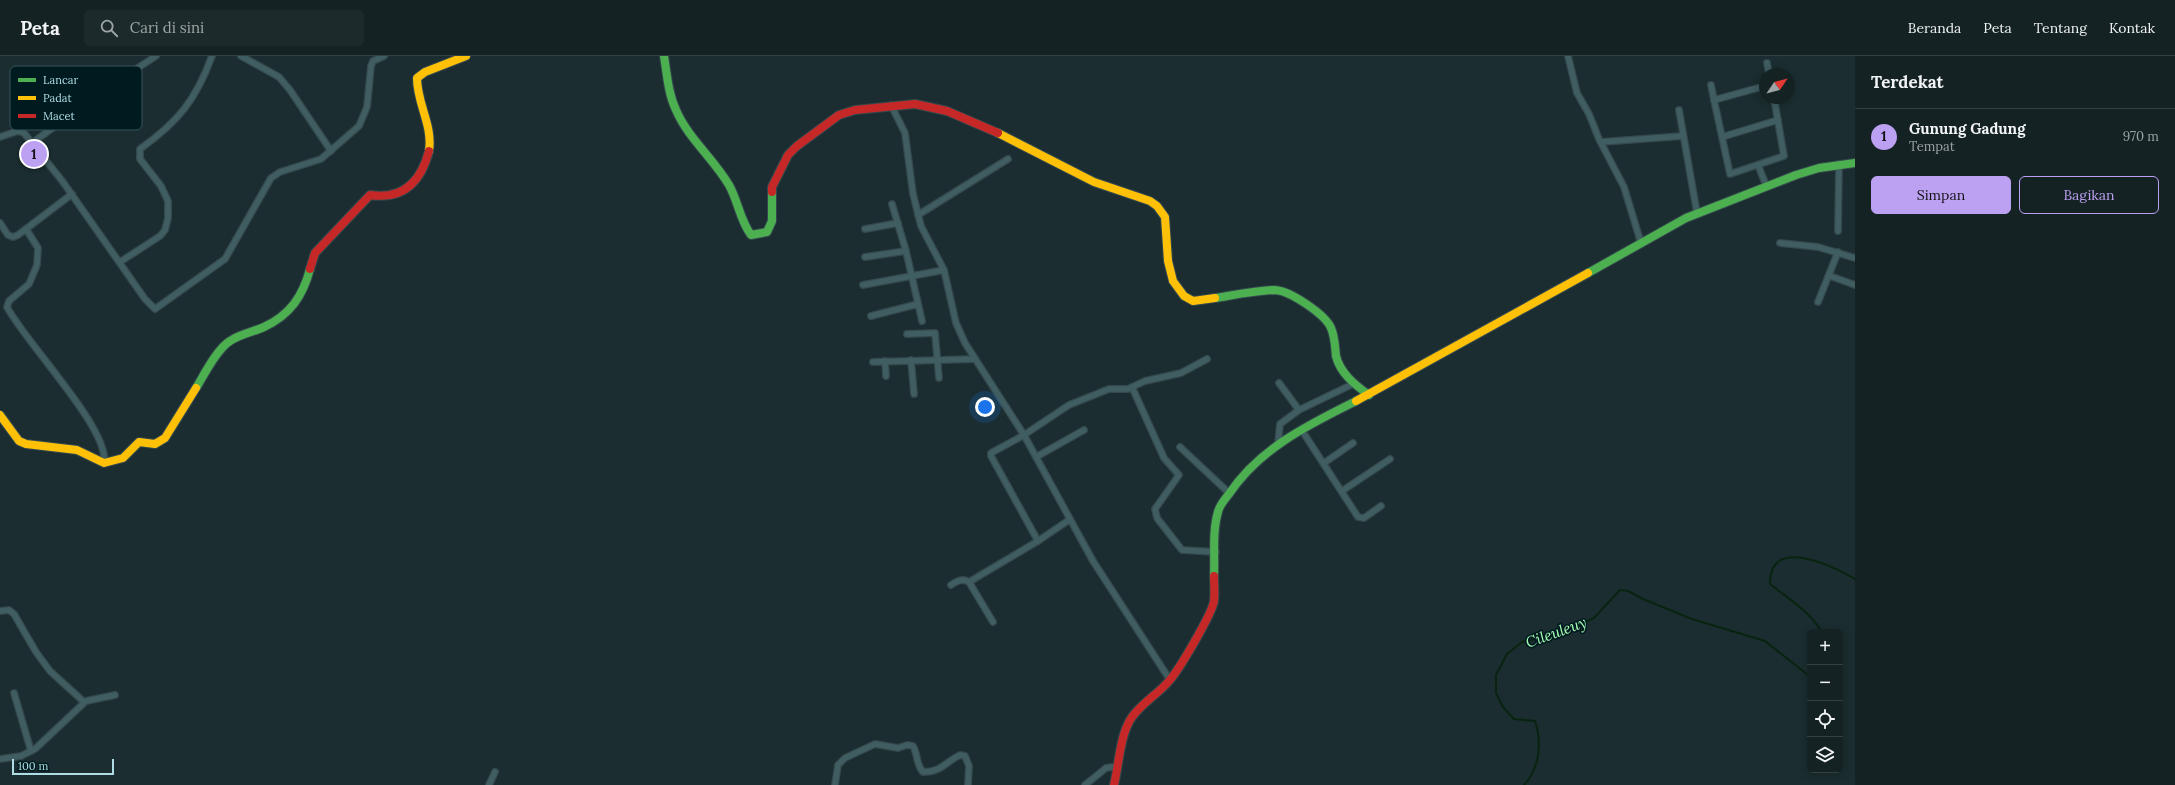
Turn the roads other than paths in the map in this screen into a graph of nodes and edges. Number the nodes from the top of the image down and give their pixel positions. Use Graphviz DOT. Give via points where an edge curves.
graph roads {
  1 [pos="156,56"];
  2 [pos="212,56"];
  3 [pos="240,56"];
  4 [pos="384,56"];
  5 [pos="464,56"];
  6 [pos="664,56"];
  7 [pos="1568,56"];
  8 [pos="1767,63"];
  9 [pos="141,66"];
  10 [pos="1768,68"];
  11 [pos="1711,85"];
  12 [pos="1759,88"];
  13 [pos="1714,100"];
  14 [pos="1775,104"];
  15 [pos="891,105"];
  16 [pos="1679,110"];
  17 [pos="1778,120"];
  18 [pos="50,130"];
  19 [pos="1683,136"];
  20 [pos="0,137"];
  21 [pos="1722,137"];
  22 [pos="1601,142"];
  23 [pos="32,143"];
  24 [pos="331,151"];
  25 [pos="1008,160"];
  26 [pos="1855,163"];
  27 [pos="1839,164"];
  28 [pos="1758,165"];
  29 [pos="1766,185"];
  30 [pos="72,194"];
  31 [pos="892,204"];
  32 [pos="1697,213"];
  33 [pos="918,215"];
  34 [pos="0,223"];
  35 [pos="898,223"];
  36 [pos="26,229"];
  37 [pos="865,229"];
  38 [pos="1838,231"];
  39 [pos="1641,242"];
  40 [pos="1780,243"];
  41 [pos="906,251"];
  42 [pos="1838,252"];
  43 [pos="864,257"];
  44 [pos="1855,258"];
  45 [pos="120,262"];
  46 [pos="944,270"];
  47 [pos="1830,276"];
  48 [pos="911,277"];
  49 [pos="863,285"];
  50 [pos="1855,285"];
  51 [pos="1818,302"];
  52 [pos="918,304"];
  53 [pos="871,316"];
  54 [pos="922,321"];
  55 [pos="908,334"];
  56 [pos="938,358"];
  57 [pos="975,358"];
  58 [pos="1207,359"];
  59 [pos="910,360"];
  60 [pos="885,361"];
  61 [pos="873,362"];
  62 [pos="886,376"];
  63 [pos="939,378"];
  64 [pos="1279,383"];
  65 [pos="1355,383"];
  66 [pos="1132,387"];
  67 [pos="914,394"];
  68 [pos="1369,395"];
  69 [pos="1299,410"];
  70 [pos="0,415"];
  71 [pos="1301,429"];
  72 [pos="1084,430"];
  73 [pos="1024,435"];
  74 [pos="1353,443"];
  75 [pos="1278,445"];
  76 [pos="1180,447"];
  77 [pos="1036,457"];
  78 [pos="1390,459"];
  79 [pos="104,463"];
  80 [pos="1324,463"];
  81 [pos="1342,491"];
  82 [pos="1228,492"];
  83 [pos="1381,506"];
  84 [pos="1069,520"];
  85 [pos="1038,541"];
  86 [pos="1216,552"];
  87 [pos="969,582"];
  88 [pos="951,584"];
  89 [pos="0,611"];
  90 [pos="993,622"];
  91 [pos="1170,680"];
  92 [pos="14,693"];
  93 [pos="115,695"];
  94 [pos="84,702"];
  95 [pos="31,751"];
  96 [pos="0,759"];
  97 [pos="1118,766"];
  98 [pos="495,772"];
  99 [pos="489,785"];
  100 [pos="835,785"];
  101 [pos="968,785"];
  102 [pos="1085,785"];
  103 [pos="1114,785"];
  1 -- 9 [label="street"];
  2 -- 45 [label="street" via="192,100 176,119 140,150 140,159 165,192 168,201 165,230"];
  3 -- 24 [label="street" via="278,77 295,96"];
  4 -- 24 [label="street" via="373,61 371,66 367,107 359,126"];
  5 -- 79 [label="street" via="425,72 417,78 417,95 429,128 429,144 426,165 413,182 390,197 370,195 363,201 315,253 306,284 294,306 265,327 228,341 201,377 165,438 155,444 139,442 123,458"];
  6 -- 15 [label="street" via="669,86 678,115 728,184 751,235 767,232 772,220 772,187 788,155 797,146 839,115"];
  7 -- 22 [label="street" via="1578,94 1590,114"];
  8 -- 10 [label="street"];
  11 -- 13 [label="street"];
  12 -- 13 [label="street"];
  13 -- 21 [label="street"];
  14 -- 17 [label="street"];
  15 -- 33 [label="street" via="905,133"];
  15 -- 65 [label="street" via="915,104 947,111 1018,142 1094,182 1150,201 1163,213 1168,261 1182,296 1193,302 1275,290 1286,293 1319,314 1330,327 1339,364"];
  16 -- 19 [label="street"];
  17 -- 21 [label="street"];
  17 -- 28 [label="street" via="1784,156"];
  18 -- 23 [label="street"];
  19 -- 22 [label="street"];
  19 -- 32 [label="street"];
  20 -- 23 [label="street" via="18,131 24,133"];
  21 -- 28 [label="street" via="1730,174"];
  22 -- 39 [label="street" via="1624,187"];
  23 -- 30 [label="street"];
  24 -- 45 [label="street" via="320,159 280,172 271,178 225,259 155,309 145,299"];
  25 -- 33 [label="street"];
  26 -- 27 [label="street"];
  27 -- 29 [label="street"];
  27 -- 38 [label="street"];
  28 -- 29 [label="street"];
  29 -- 32 [label="street"];
  30 -- 36 [label="street"];
  30 -- 45 [label="street"];
  31 -- 35 [label="street"];
  32 -- 39 [label="street"];
  33 -- 46 [label="street"];
  34 -- 36 [label="street" via="8,235 13,237"];
  35 -- 37 [label="street"];
  35 -- 41 [label="street"];
  36 -- 79 [label="street" via="38,248 37,265 29,284 9,301 7,307 41,356 80,405 104,449"];
  39 -- 68 [label="street"];
  40 -- 42 [label="street"];
  41 -- 43 [label="street"];
  41 -- 48 [label="street"];
  42 -- 44 [label="street"];
  42 -- 47 [label="street"];
  46 -- 48 [label="street"];
  46 -- 57 [label="street" via="956,323 964,343"];
  47 -- 50 [label="street"];
  47 -- 51 [label="street"];
  48 -- 49 [label="street"];
  48 -- 52 [label="street"];
  52 -- 53 [label="street"];
  52 -- 54 [label="street"];
  55 -- 56 [label="street" via="935,333"];
  56 -- 57 [label="street"];
  56 -- 59 [label="street"];
  56 -- 63 [label="street"];
  57 -- 73 [label="street"];
  58 -- 66 [label="street" via="1181,373"];
  59 -- 60 [label="street"];
  59 -- 67 [label="street"];
  60 -- 61 [label="street"];
  60 -- 62 [label="street"];
  64 -- 69 [label="street"];
  65 -- 68 [label="street"];
  65 -- 69 [label="street"];
  66 -- 73 [label="street" via="1109,389 1069,404"];
  66 -- 86 [label="street" via="1164,458 1179,475 1155,509 1157,518 1182,550"];
  68 -- 71 [label="street"];
  69 -- 75 [label="street" via="1280,424"];
  70 -- 79 [label="street" via="18,441 77,450"];
  71 -- 75 [label="street"];
  71 -- 80 [label="street"];
  72 -- 77 [label="street"];
  73 -- 77 [label="street"];
  73 -- 85 [label="street" via="994,451 991,456"];
  74 -- 80 [label="street"];
  75 -- 82 [label="street" via="1249,469"];
  76 -- 82 [label="street"];
  77 -- 84 [label="street"];
  78 -- 81 [label="street"];
  80 -- 81 [label="street"];
  81 -- 83 [label="street" via="1360,519"];
  82 -- 86 [label="street" via="1218,510 1215,524"];
  84 -- 85 [label="street"];
  84 -- 91 [label="street"];
  85 -- 87 [label="street"];
  86 -- 91 [label="street" via="1214,601 1208,616"];
  87 -- 88 [label="street" via="958,580"];
  87 -- 90 [label="street"];
  89 -- 94 [label="street" via="9,610 14,614 50,671"];
  91 -- 97 [label="street" via="1132,717 1122,739"];
  92 -- 95 [label="street"];
  93 -- 94 [label="street"];
  94 -- 95 [label="street" via="55,732"];
  95 -- 96 [label="street" via="21,756"];
  97 -- 102 [label="street" via="1106,768"];
  97 -- 103 [label="street"];
  98 -- 99 [label="street"];
  100 -- 101 [label="street" via="838,765 856,752 875,744 898,748 913,746 923,772 938,770 956,757 965,756 969,766"];
}
